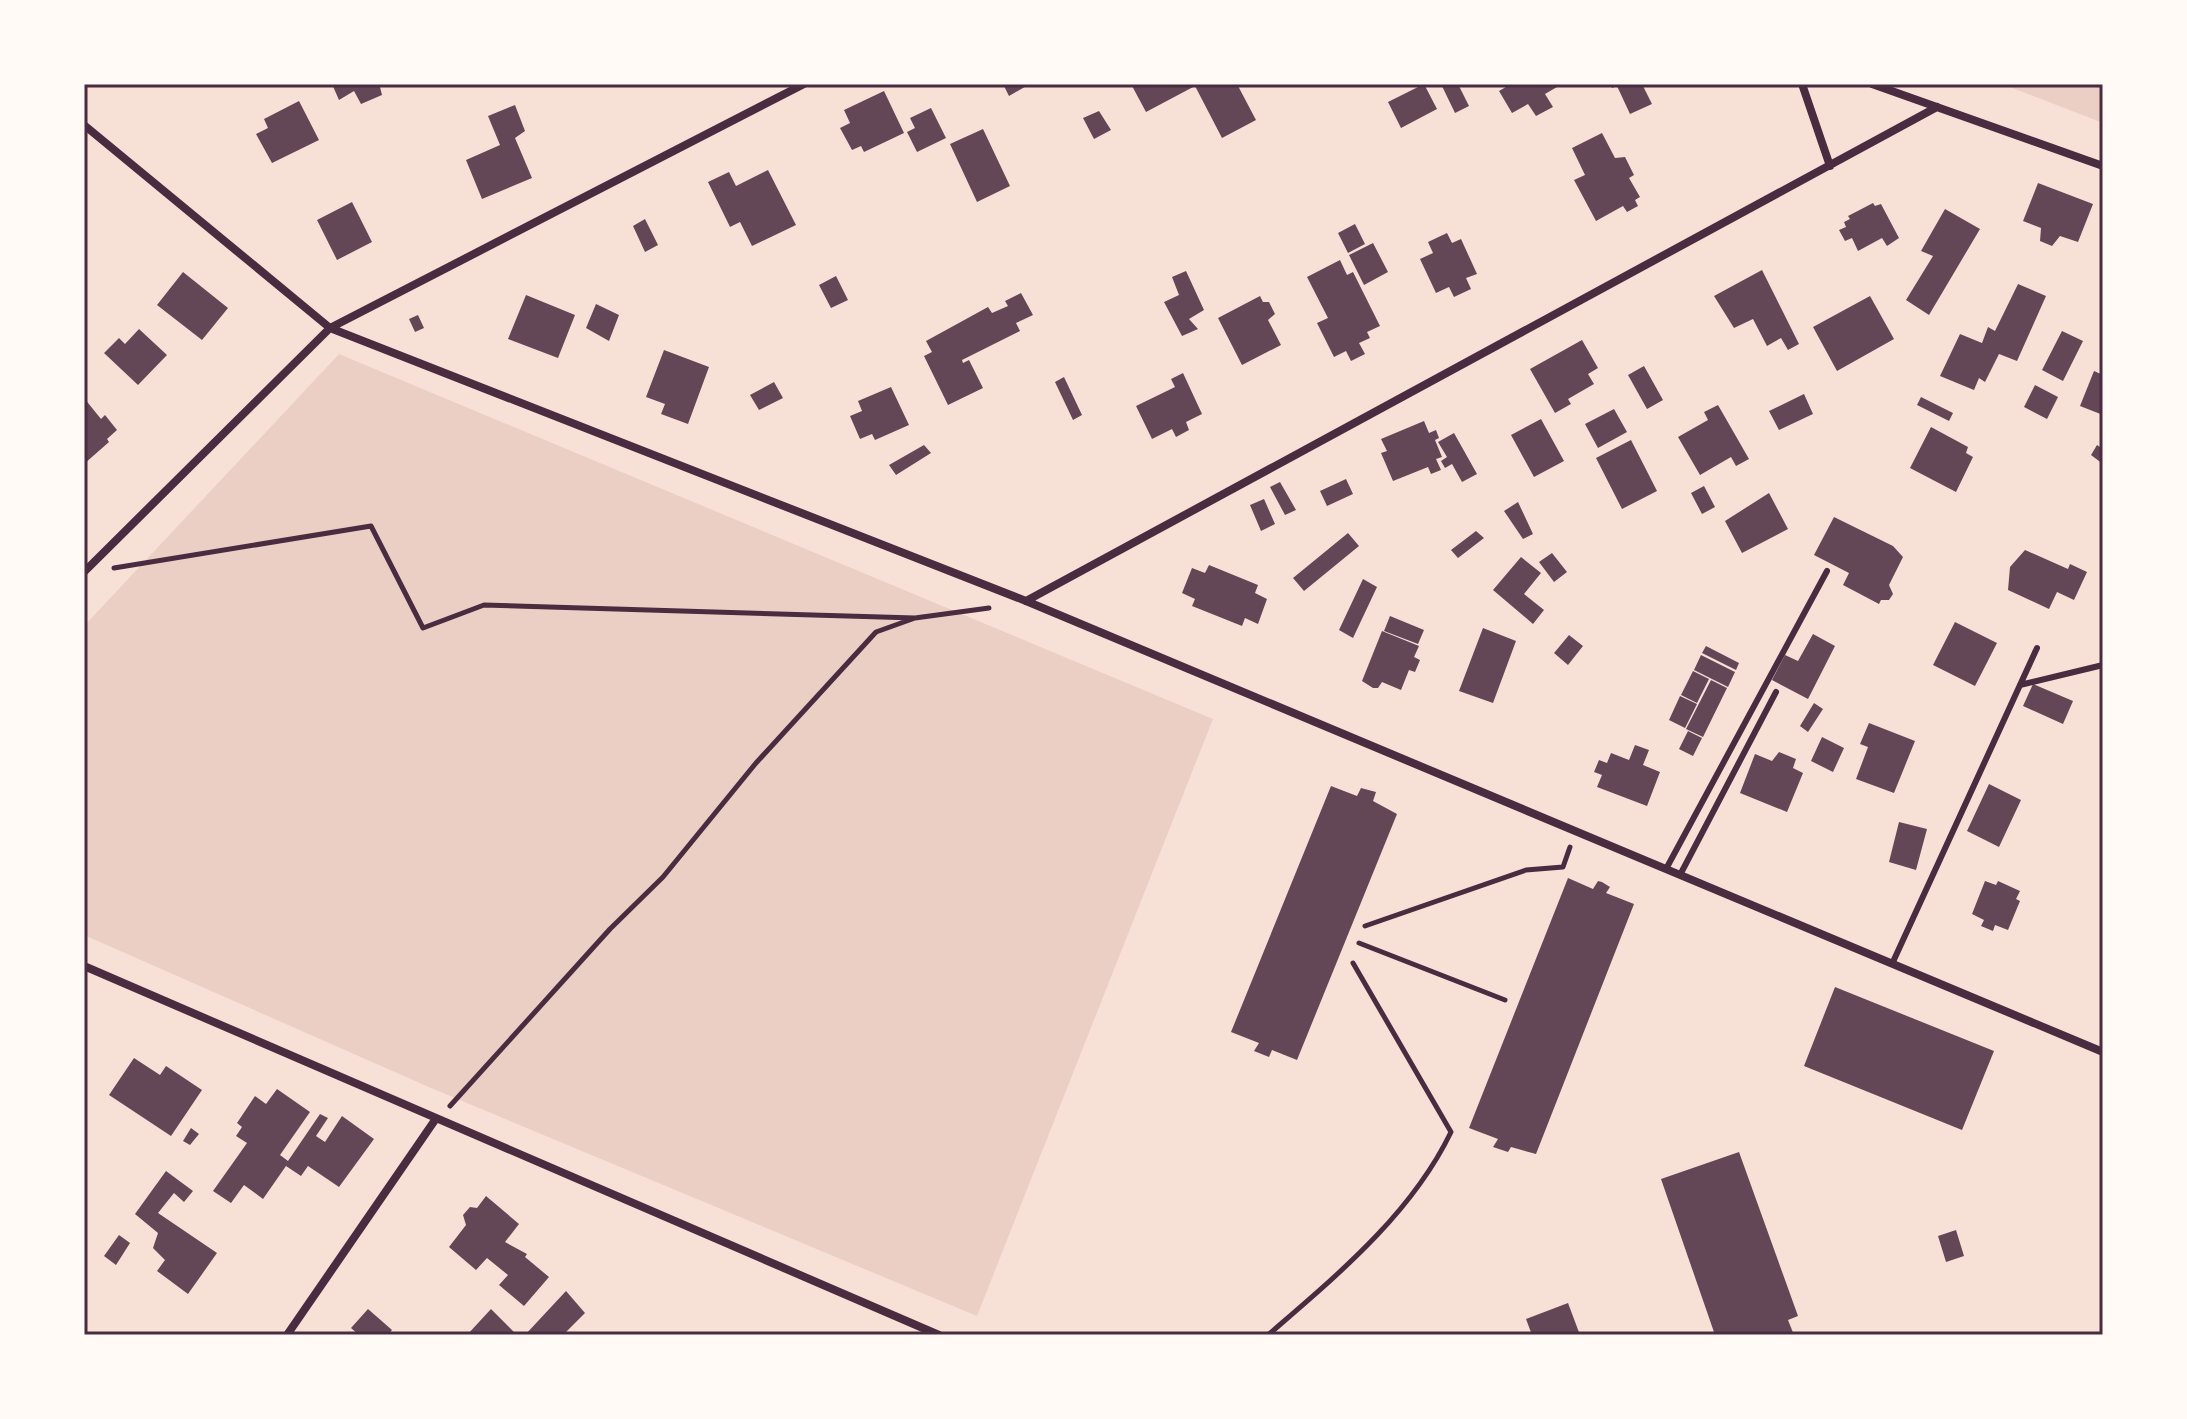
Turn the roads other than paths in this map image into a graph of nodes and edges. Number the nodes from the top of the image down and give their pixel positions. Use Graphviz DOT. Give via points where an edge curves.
graph roads {
  1 [pos="804,84"];
  2 [pos="1802,84"];
  3 [pos="1872,84"];
  4 [pos="1937,107"];
  5 [pos="84,125"];
  6 [pos="1830,166"];
  7 [pos="2103,166"];
  8 [pos="330,328"];
  9 [pos="1827,571"];
  10 [pos="84,572"];
  11 [pos="1026,601"];
  12 [pos="2037,648"];
  13 [pos="2103,665"];
  14 [pos="2020,685"];
  15 [pos="1776,692"];
  16 [pos="1666,869"];
  17 [pos="1680,875"];
  18 [pos="1892,964"];
  19 [pos="84,966"];
  20 [pos="2103,1052"];
  21 [pos="435,1120"];
  22 [pos="287,1335"];
  23 [pos="939,1335"];
  1 -- 8 [label="street"];
  2 -- 6 [label="street"];
  3 -- 4 [label="street"];
  4 -- 6 [label="street"];
  4 -- 7 [label="street"];
  5 -- 8 [label="street"];
  6 -- 11 [label="street"];
  8 -- 10 [label="street"];
  8 -- 11 [label="street"];
  9 -- 16 [label="lane"];
  11 -- 16 [label="street"];
  12 -- 14 [label="lane"];
  13 -- 14 [label="lane"];
  14 -- 18 [label="lane"];
  15 -- 17 [label="lane"];
  16 -- 17 [label="street"];
  17 -- 18 [label="street"];
  18 -- 20 [label="street"];
  19 -- 21 [label="street"];
  21 -- 22 [label="street"];
  21 -- 23 [label="street"];
}
